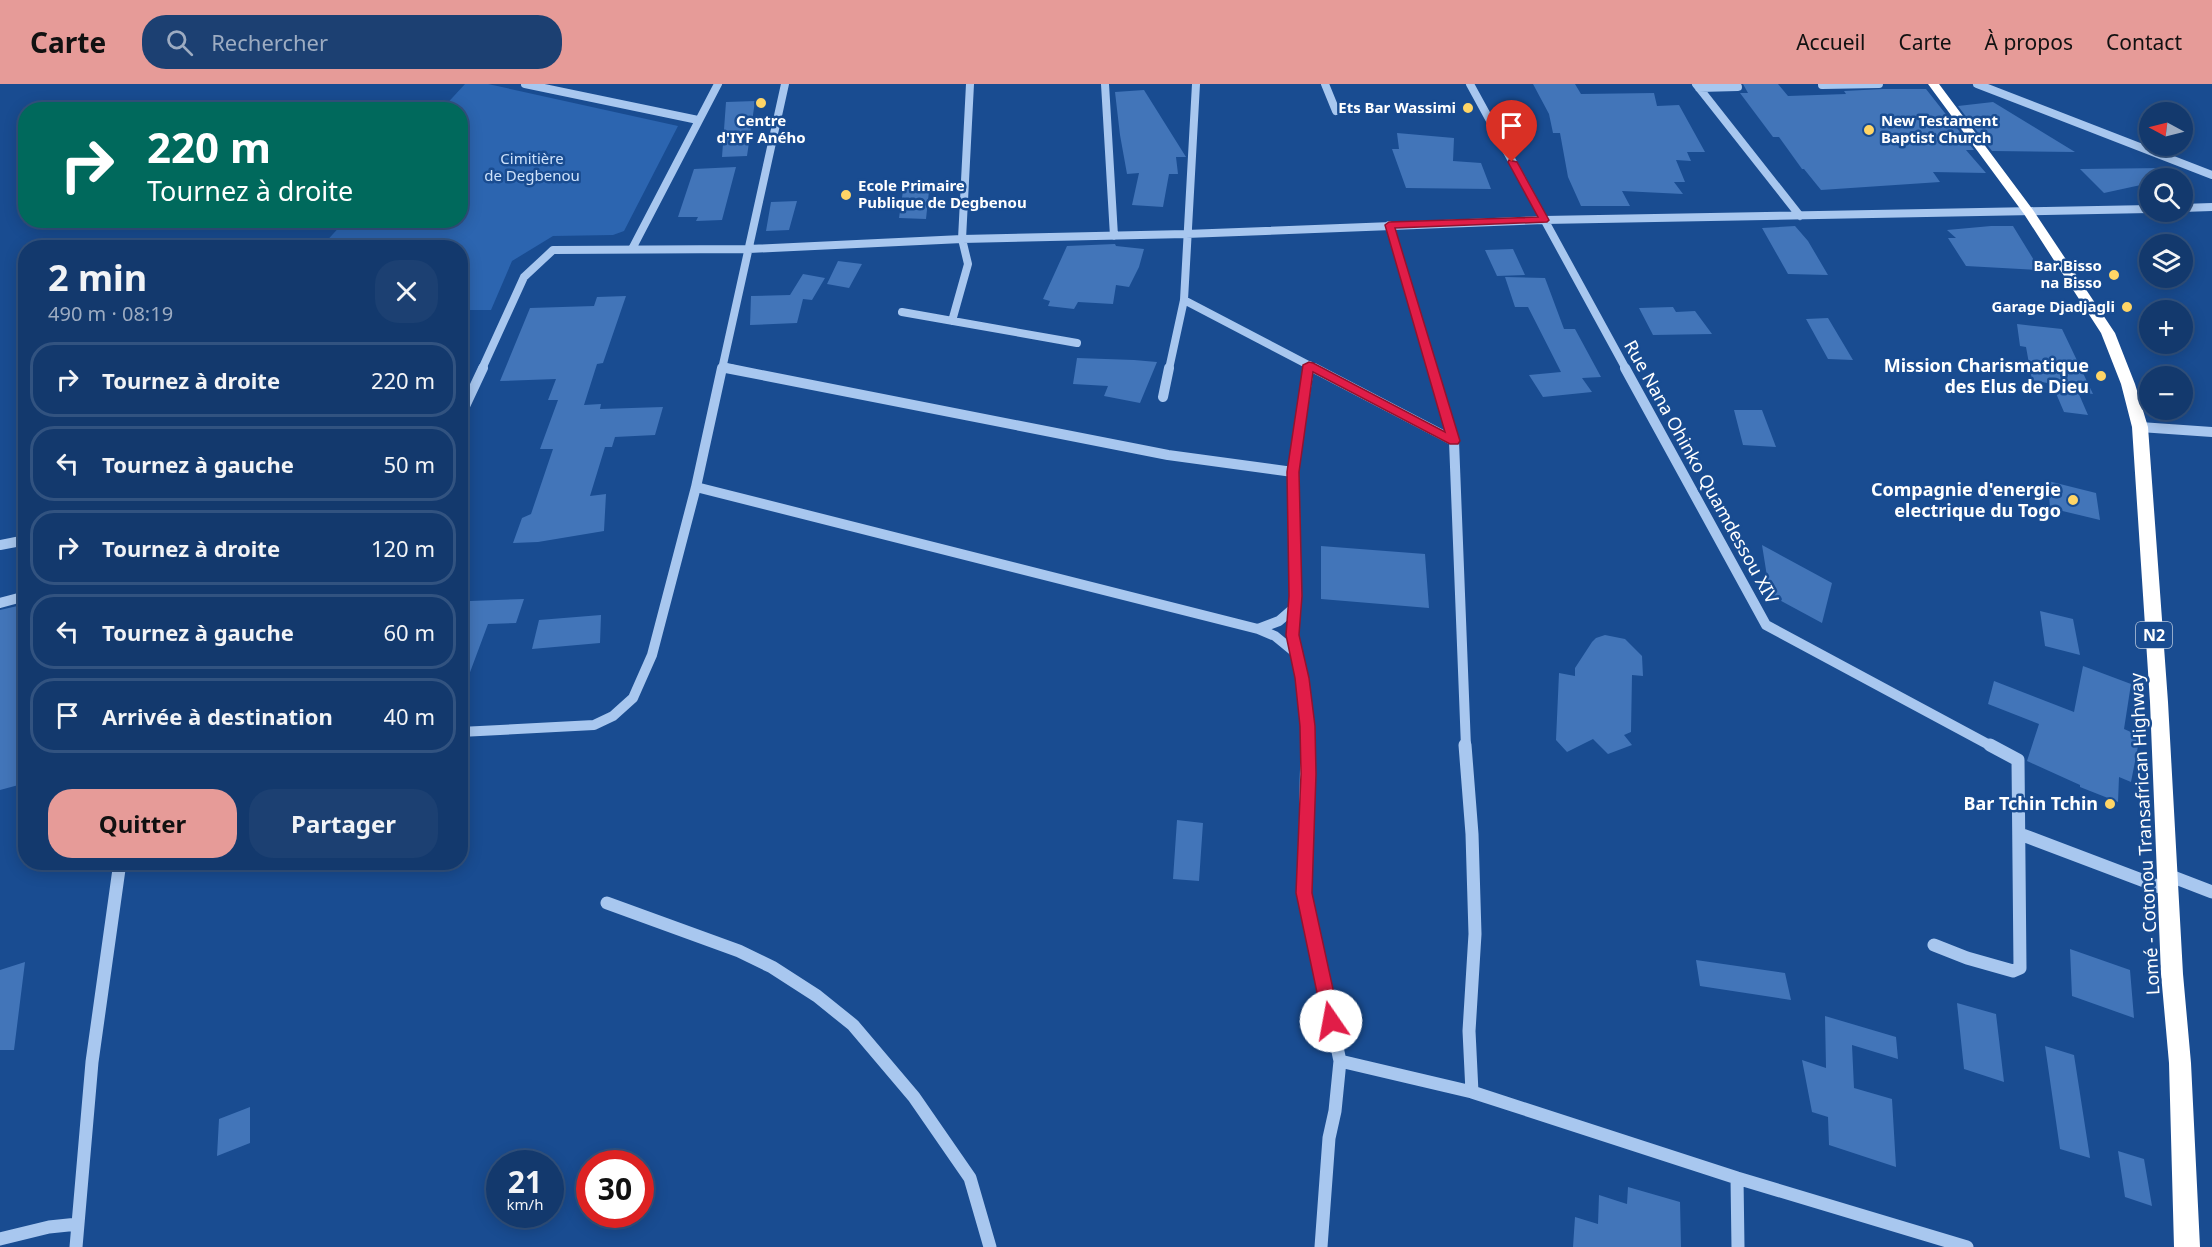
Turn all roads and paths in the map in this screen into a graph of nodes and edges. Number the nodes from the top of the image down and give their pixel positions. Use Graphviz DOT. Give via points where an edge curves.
graph roads {
  1 [pos="525,84"];
  2 [pos="718,84"];
  3 [pos="785,84"];
  4 [pos="970,84"];
  5 [pos="1105,84"];
  6 [pos="1196,84"];
  7 [pos="1325,84"];
  8 [pos="1470,84"];
  9 [pos="1879,84"];
  10 [pos="1933,84"];
  11 [pos="1977,84"];
  12 [pos="1822,85"];
  13 [pos="1698,86"];
  14 [pos="1738,87"];
  15 [pos="1336,111"];
  16 [pos="698,120"];
  17 [pos="2212,175"];
  18 [pos="2212,207"];
  19 [pos="2193,208"];
  20 [pos="2139,209"];
  21 [pos="2029,213"];
  22 [pos="1800,216"];
  23 [pos="1544,220"];
  24 [pos="1389,225"];
  25 [pos="1186,234"];
  26 [pos="1114,236"];
  27 [pos="962,239"];
  28 [pos="632,249"];
  29 [pos="749,249"];
  30 [pos="1184,300"];
  31 [pos="902,312"];
  32 [pos="952,321"];
  33 [pos="1077,343"];
  34 [pos="1309,365"];
  35 [pos="723,367"];
  36 [pos="1162,397"];
  37 [pos="468,399"];
  38 [pos="2140,427"];
  39 [pos="2212,432"];
  40 [pos="1454,441"];
  41 [pos="1293,472"];
  42 [pos="696,487"];
  43 [pos="18,541"];
  44 [pos="0,544"];
  45 [pos="1295,596"];
  46 [pos="18,598"];
  47 [pos="0,603"];
  48 [pos="1258,629"];
  49 [pos="1298,664"];
  50 [pos="468,732"];
  51 [pos="2020,834"];
  52 [pos="119,870"];
  53 [pos="2168,882"];
  54 [pos="2212,892"];
  55 [pos="607,903"];
  56 [pos="1934,945"];
  57 [pos="1340,1062"];
  58 [pos="1472,1092"];
  59 [pos="1737,1178"];
  60 [pos="78,1224"];
  61 [pos="0,1239"];
  62 [pos="76,1247"];
  63 [pos="990,1247"];
  64 [pos="1321,1247"];
  65 [pos="1738,1247"];
  66 [pos="1967,1247"];
  67 [pos="2187,1247"];
  1 -- 16 [label="street"];
  2 -- 16 [label="street"];
  3 -- 29 [label="street"];
  4 -- 27 [label="street"];
  5 -- 26 [label="street"];
  6 -- 25 [label="street"];
  7 -- 15 [label="street"];
  8 -- 23 [label="street, Rue Nana Ohinko Quamdessou XIV"];
  9 -- 12 [label="street"];
  10 -- 21 [label="highway, Lomé - Cotonou Transafrican Highway / N2"];
  11 -- 17 [label="street"];
  13 -- 14 [label="street"];
  13 -- 22 [label="street"];
  16 -- 28 [label="street"];
  18 -- 19 [label="street"];
  20 -- 21 [label="street"];
  21 -- 22 [label="street"];
  21 -- 38 [label="highway, Lomé - Cotonou Transafrican Highway / N2" via="2108,333"];
  22 -- 23 [label="street"];
  23 -- 24 [label="street"];
  23 -- 51 [label="street, Rue Nana Ohinko Quamdessou XIV" via="1767,625 2018,760"];
  24 -- 25 [label="street"];
  24 -- 40 [label="street"];
  25 -- 26 [label="street"];
  25 -- 30 [label="street"];
  26 -- 27 [label="street"];
  27 -- 29 [label="street"];
  27 -- 32 [label="street" via="968,264"];
  28 -- 29 [label="street"];
  28 -- 37 [label="street" via="553,249 524,276"];
  29 -- 35 [label="street"];
  30 -- 34 [label="street"];
  30 -- 36 [label="street"];
  31 -- 32 [label="street"];
  32 -- 33 [label="street"];
  34 -- 40 [label="street"];
  34 -- 41 [label="street"];
  35 -- 41 [label="street" via="1168,455"];
  35 -- 42 [label="street"];
  38 -- 39 [label="street"];
  38 -- 53 [label="highway, Lomé - Cotonou Transafrican Highway / N2"];
  40 -- 58 [label="street" via="1475,934 1469,1031"];
  41 -- 45 [label="street"];
  42 -- 48 [label="street"];
  42 -- 50 [label="street" via="652,655 633,699 613,716 594,725"];
  43 -- 44 [label="street"];
  45 -- 48 [label="street" via="1294,610"];
  45 -- 49 [label="street" via="1293,635"];
  46 -- 47 [label="street"];
  48 -- 49 [label="street" via="1293,650 1303,659"];
  49 -- 57 [label="street" via="1307,726 1304,893"];
  51 -- 53 [label="street"];
  51 -- 56 [label="street" via="2020,968 2013,971"];
  52 -- 60 [label="street" via="92,1062"];
  53 -- 54 [label="street"];
  53 -- 67 [label="highway, Lomé - Cotonou Transafrican Highway / N2" via="2181,1063"];
  55 -- 63 [label="street" via="755,959 817,996 853,1025 914,1097 970,1178"];
  57 -- 58 [label="street"];
  57 -- 64 [label="street" via="1329,1138"];
  58 -- 59 [label="street"];
  59 -- 65 [label="street"];
  59 -- 66 [label="street"];
  60 -- 61 [label="street"];
  60 -- 62 [label="street"];
}
